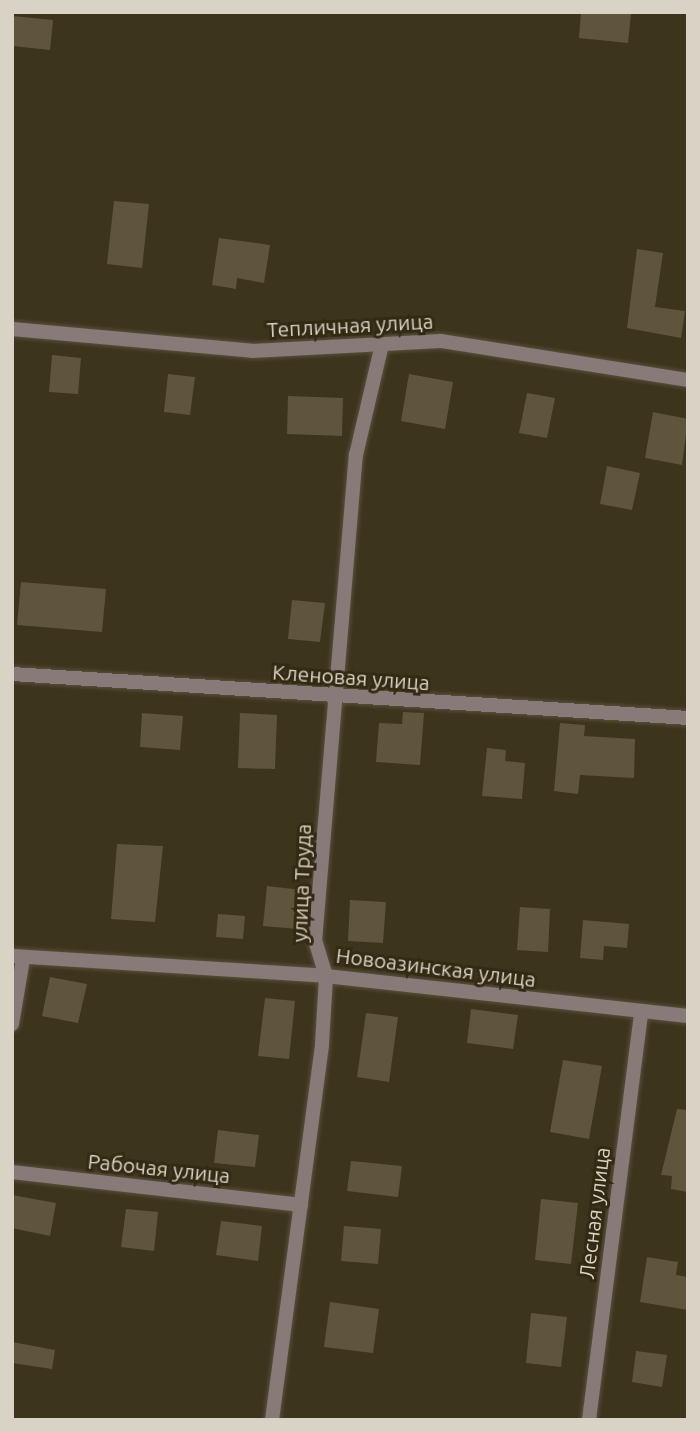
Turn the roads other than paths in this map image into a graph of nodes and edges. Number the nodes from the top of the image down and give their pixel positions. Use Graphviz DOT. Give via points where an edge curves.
graph roads {
  1 [pos="12,329"];
  2 [pos="381,348"];
  3 [pos="688,380"];
  4 [pos="12,674"];
  5 [pos="333,697"];
  6 [pos="688,718"];
  7 [pos="18,958"];
  8 [pos="326,976"];
  9 [pos="641,1012"];
  10 [pos="688,1017"];
  11 [pos="12,1024"];
  12 [pos="12,1172"];
  13 [pos="301,1205"];
  14 [pos="272,1420"];
  15 [pos="589,1420"];
  1 -- 2 [label="street, Тепличная улица" via="252,351"];
  2 -- 3 [label="street, Тепличная улица" via="441,341"];
  2 -- 5 [label="street, улица Труда" via="356,455"];
  4 -- 5 [label="street, Кленовая улица"];
  5 -- 6 [label="street, Кленовая улица"];
  5 -- 8 [label="street, улица Труда" via="315,942"];
  7 -- 8 [label="street, Новоазинская улица"];
  7 -- 11 [label="street"];
  8 -- 9 [label="street, Новоазинская улица"];
  8 -- 13 [label="street, улица Труда"];
  9 -- 10 [label="street, Новоазинская улица"];
  9 -- 15 [label="street, Лесная улица"];
  12 -- 13 [label="street, Рабочая улица"];
  13 -- 14 [label="street, улица Труда"];
}
